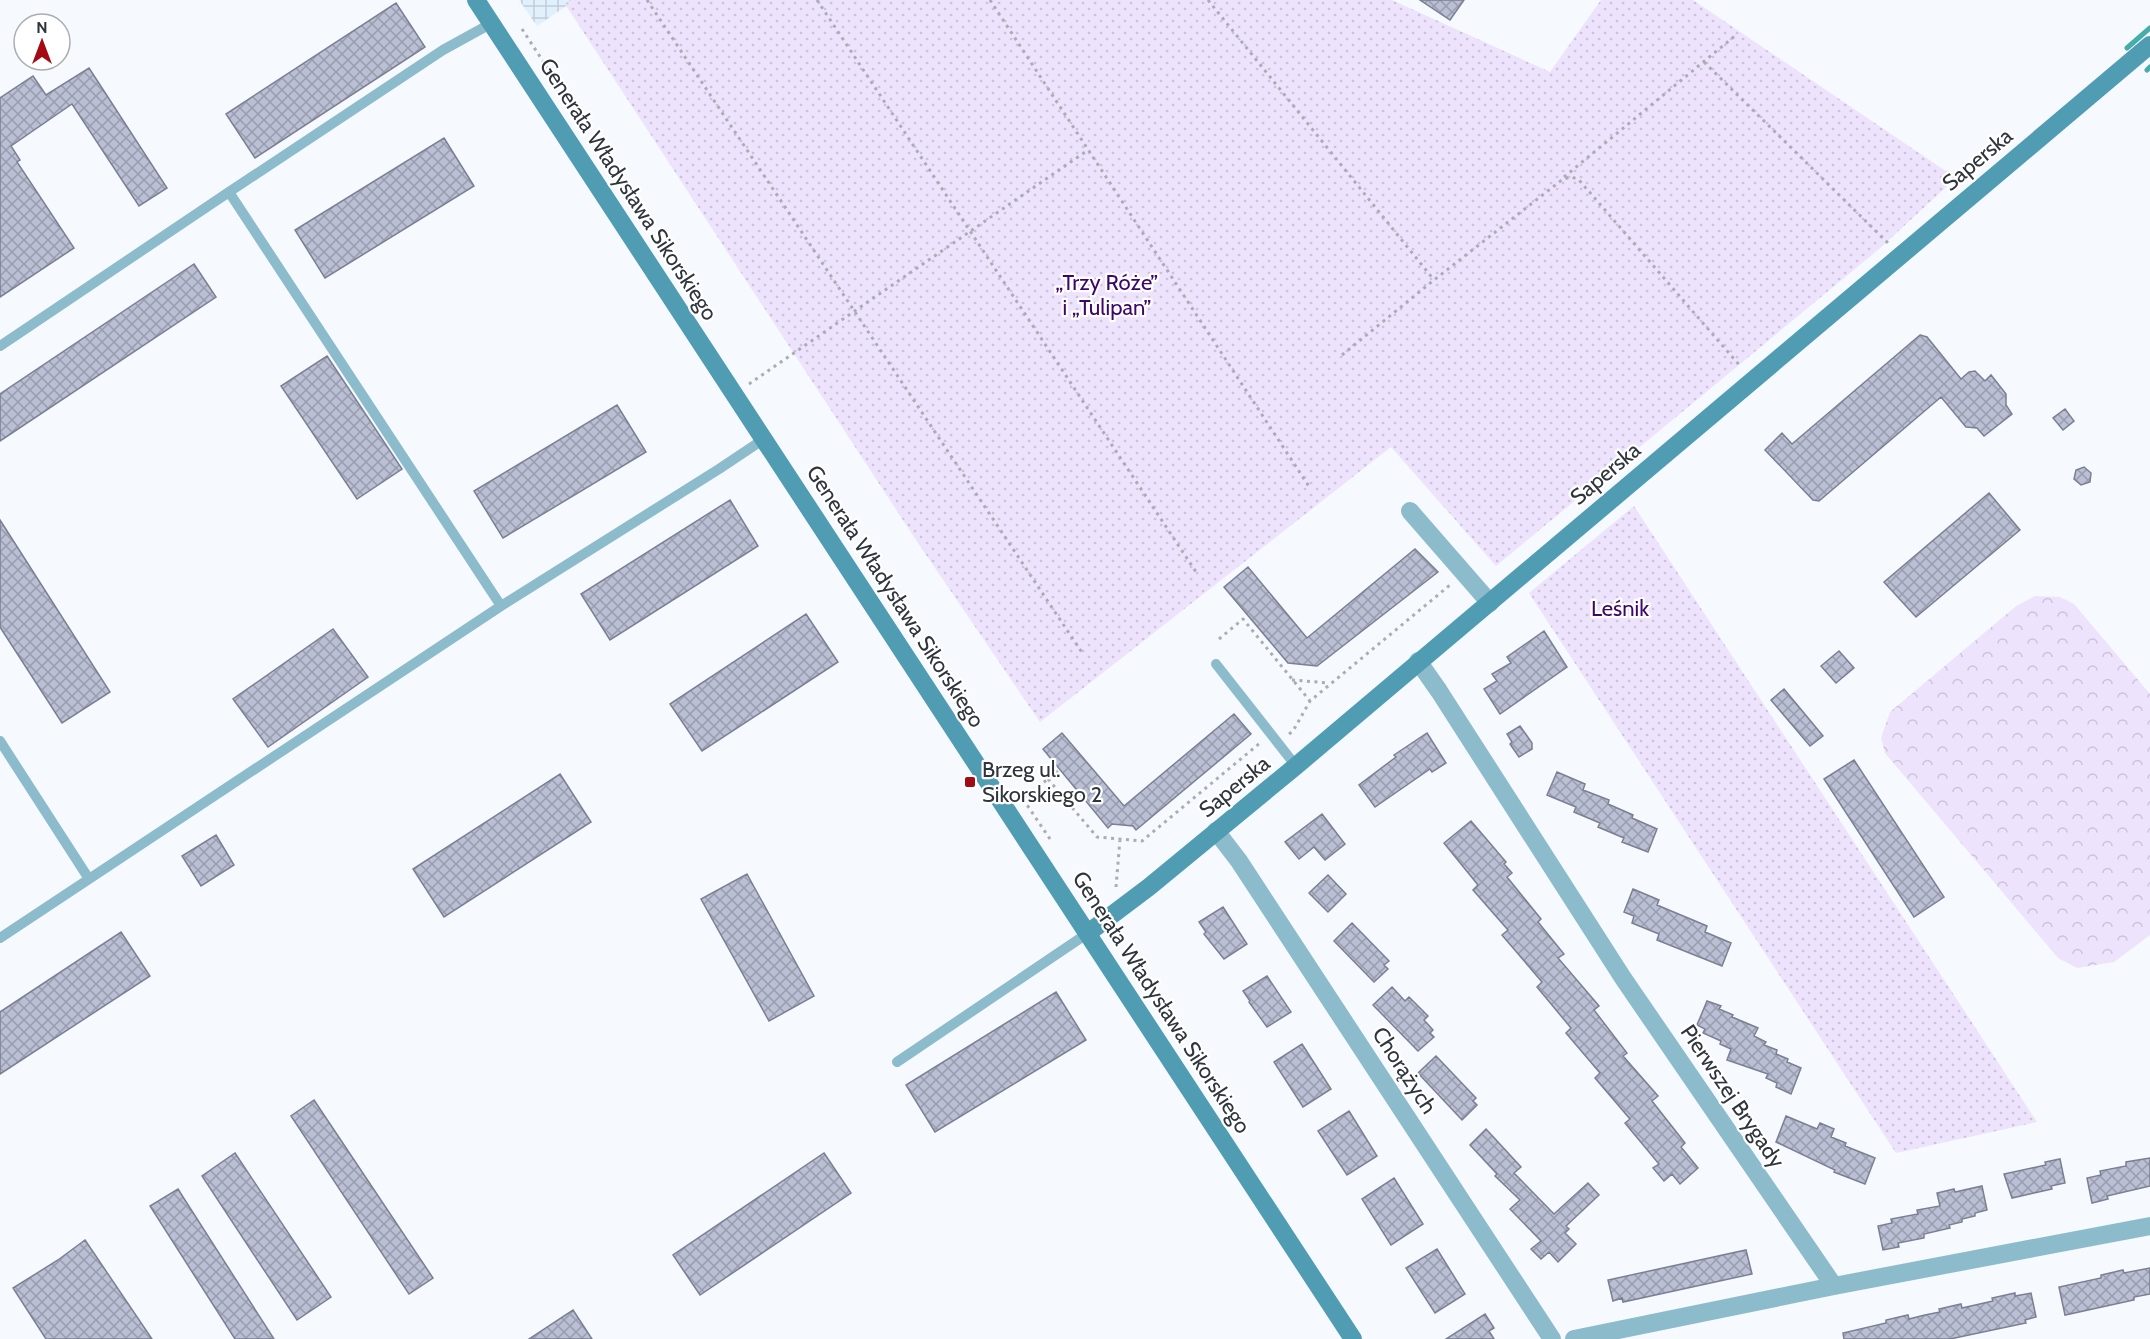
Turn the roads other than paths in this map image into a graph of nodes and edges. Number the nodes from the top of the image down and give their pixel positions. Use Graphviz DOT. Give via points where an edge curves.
graph roads {
  1 [pos="476,0"];
  2 [pos="492,23"];
  3 [pos="2150,45"];
  4 [pos="229,192"];
  5 [pos="0,346"];
  6 [pos="764,439"];
  7 [pos="1410,512"];
  8 [pos="1490,603"];
  9 [pos="501,606"];
  10 [pos="1418,661"];
  11 [pos="1216,664"];
  12 [pos="0,741"];
  13 [pos="1296,766"];
  14 [pos="1216,831"];
  15 [pos="89,879"];
  16 [pos="1088,933"];
  17 [pos="0,938"];
  18 [pos="897,1062"];
  19 [pos="2150,1226"];
  20 [pos="1834,1286"];
  21 [pos="1353,1339"];
  22 [pos="1554,1339"];
  23 [pos="1574,1339"];
  1 -- 2 [label="main road, Generała Władysława Sikorskiego"];
  2 -- 4 [label="lane" via="443,50"];
  2 -- 6 [label="main road, Generała Władysława Sikorskiego"];
  3 -- 8 [label="main road, Saperska"];
  4 -- 5 [label="lane"];
  4 -- 9 [label="lane"];
  6 -- 9 [label="lane"];
  6 -- 16 [label="main road, Generała Władysława Sikorskiego"];
  7 -- 8 [label="street"];
  8 -- 10 [label="main road, Saperska"];
  9 -- 15 [label="lane"];
  10 -- 13 [label="main road, Saperska"];
  10 -- 20 [label="street, Pierwszej Brygady" via="1623,978"];
  11 -- 13 [label="lane"];
  12 -- 15 [label="lane"];
  13 -- 14 [label="main road, Saperska"];
  14 -- 16 [label="main road, Saperska"];
  14 -- 22 [label="street, Chorążych"];
  15 -- 17 [label="lane"];
  16 -- 18 [label="lane"];
  16 -- 21 [label="main road, Generała Władysława Sikorskiego"];
  19 -- 20 [label="street"];
  20 -- 23 [label="street"];
}
